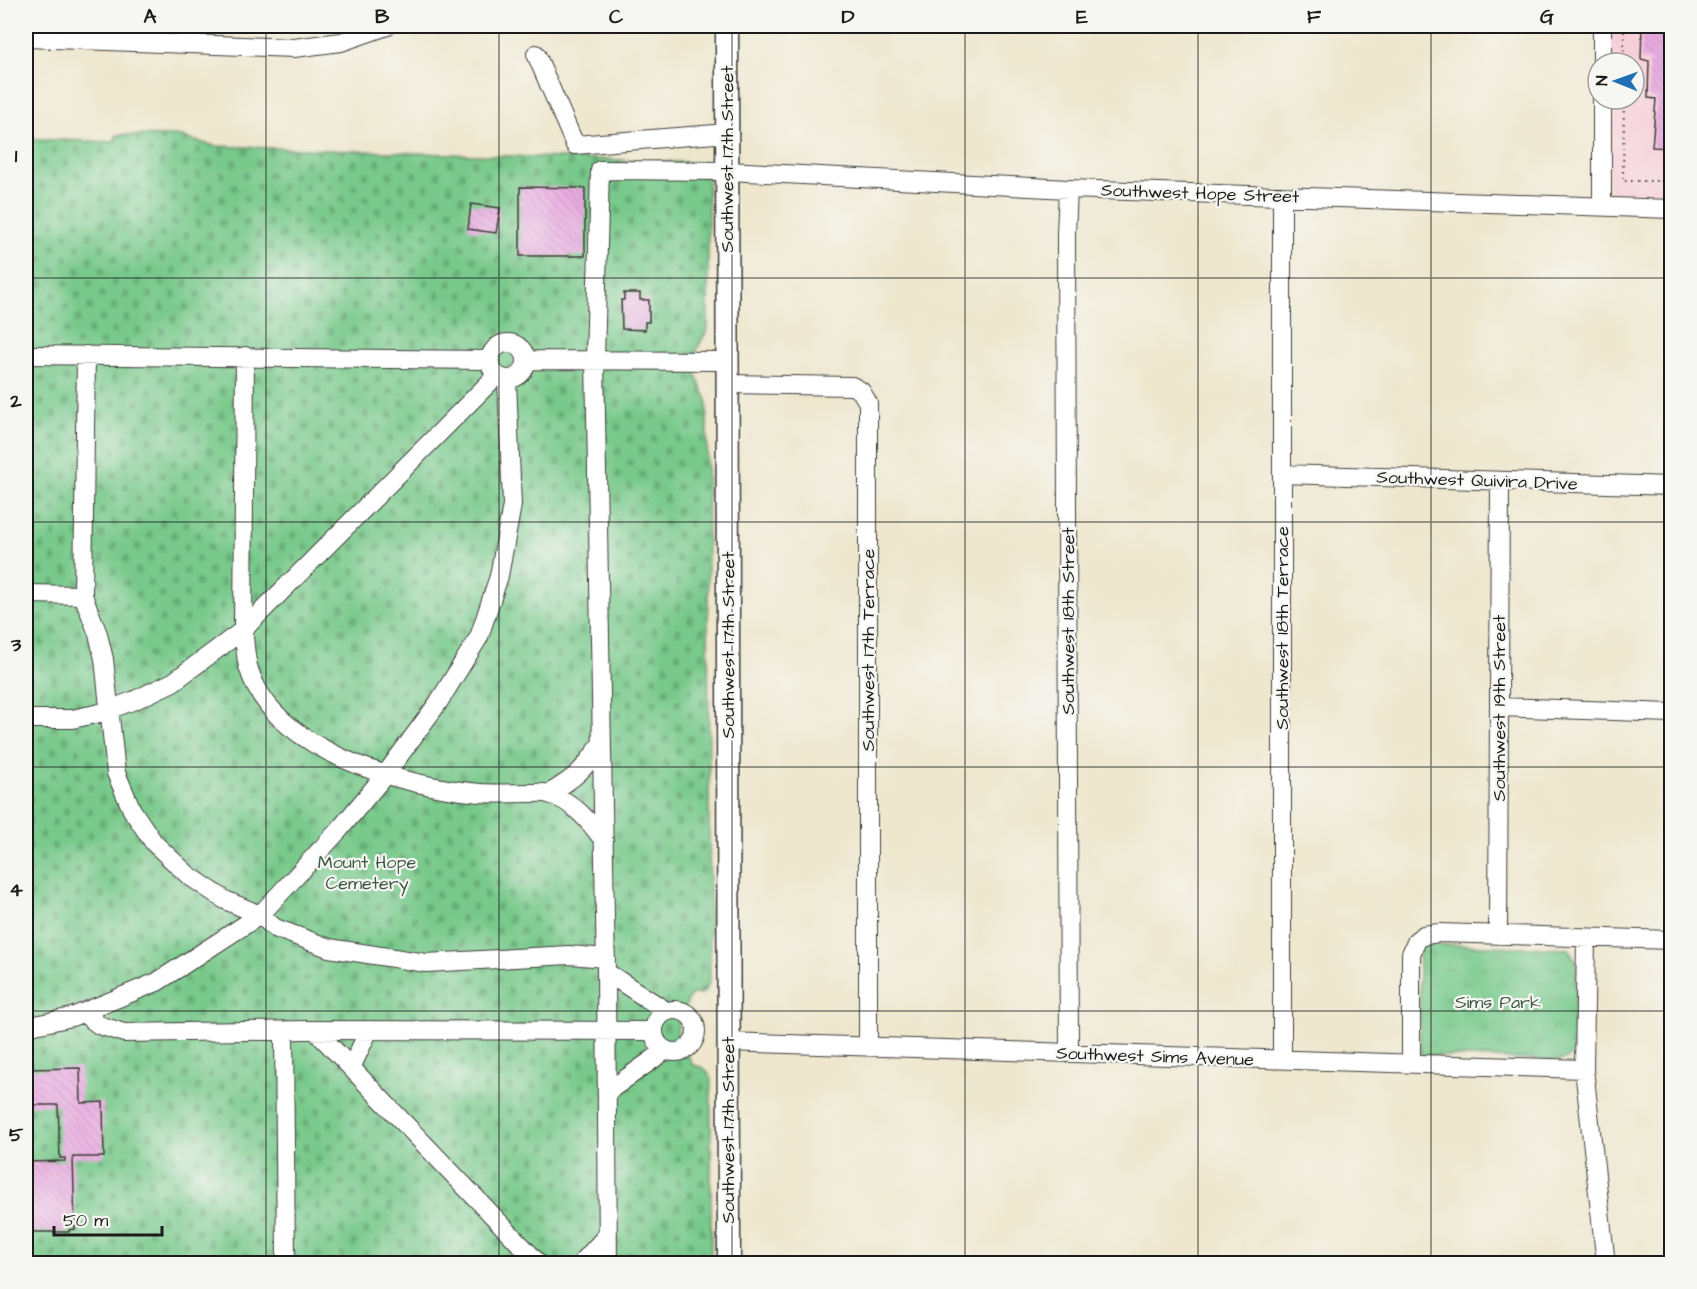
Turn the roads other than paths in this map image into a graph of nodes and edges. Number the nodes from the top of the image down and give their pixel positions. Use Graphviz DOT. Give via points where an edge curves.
graph roads {
  1 [pos="387,26"];
  2 [pos="727,26"];
  3 [pos="1602,26"];
  4 [pos="113,33"];
  5 [pos="26,38"];
  6 [pos="1602,51"];
  7 [pos="536,54"];
  8 [pos="1602,111"];
  9 [pos="728,133"];
  10 [pos="728,171"];
  11 [pos="1068,189"];
  12 [pos="1282,196"];
  13 [pos="1602,206"];
  14 [pos="1671,209"];
  15 [pos="26,355"];
  16 [pos="86,355"];
  17 [pos="245,356"];
  18 [pos="526,360"];
  19 [pos="595,360"];
  20 [pos="727,361"];
  21 [pos="497,372"];
  22 [pos="727,384"];
  23 [pos="1282,474"];
  24 [pos="1500,480"];
  25 [pos="1671,486"];
  26 [pos="26,594"];
  27 [pos="83,595"];
  28 [pos="243,630"];
  29 [pos="1499,707"];
  30 [pos="108,710"];
  31 [pos="1671,713"];
  32 [pos="26,719"];
  33 [pos="603,742"];
  34 [pos="385,775"];
  35 [pos="548,794"];
  36 [pos="604,841"];
  37 [pos="260,915"];
  38 [pos="1498,935"];
  39 [pos="1586,938"];
  40 [pos="1671,940"];
  41 [pos="606,965"];
  42 [pos="666,1011"];
  43 [pos="83,1013"];
  44 [pos="26,1027"];
  45 [pos="315,1030"];
  46 [pos="369,1030"];
  47 [pos="284,1031"];
  48 [pos="607,1031"];
  49 [pos="653,1031"];
  50 [pos="696,1031"];
  51 [pos="727,1037"];
  52 [pos="868,1047"];
  53 [pos="666,1050"];
  54 [pos="1069,1053"];
  55 [pos="1282,1060"];
  56 [pos="1412,1064"];
  57 [pos="351,1068"];
  58 [pos="1584,1069"];
  59 [pos="607,1092"];
  60 [pos="608,1234"];
  61 [pos="286,1263"];
  62 [pos="539,1263"];
  63 [pos="581,1263"];
  64 [pos="608,1263"];
  65 [pos="729,1263"];
  66 [pos="1606,1263"];
  1 -- 4 [label="street" via="341,42 294,48"];
  2 -- 9 [label="main road, Southwest 17th Street"];
  3 -- 6 [label="street"];
  4 -- 5 [label="street"];
  7 -- 9 [label="street" via="575,145"];
  8 -- 13 [label="street"];
  9 -- 10 [label="main road, Southwest 17th Street"];
  10 -- 11 [label="street, Southwest Hope Street"];
  10 -- 19 [label="street, Southwest Hope Street" via="600,170"];
  10 -- 20 [label="main road, Southwest 17th Street"];
  11 -- 12 [label="street, Southwest Hope Street"];
  11 -- 54 [label="street, Southwest 18th Street"];
  12 -- 13 [label="street, Southwest Hope Street"];
  12 -- 23 [label="street, Southwest 18th Terrace"];
  13 -- 14 [label="street, Southwest Hope Street"];
  15 -- 16 [label="street"];
  16 -- 17 [label="street"];
  16 -- 27 [label="street"];
  17 -- 21 [label="street"];
  17 -- 28 [label="street"];
  18 -- 19 [label="street"];
  18 -- 21 [label="street" via="519,376"];
  18 -- 21 [label="street" via="521,348 504,343 494,349"];
  19 -- 20 [label="street"];
  19 -- 33 [label="street"];
  20 -- 22 [label="main road, Southwest 17th Street"];
  21 -- 28 [label="street"];
  21 -- 34 [label="street" via="512,505 499,576 478,637 438,703"];
  22 -- 51 [label="main road, Southwest 17th Street"];
  22 -- 52 [label="street, Southwest 17th Terrace" via="852,386 861,391 868,403"];
  23 -- 24 [label="street, Southwest Quivira Drive"];
  23 -- 55 [label="street, Southwest 18th Terrace"];
  24 -- 25 [label="street, Southwest Quivira Drive"];
  24 -- 29 [label="street, Southwest 19th Street"];
  26 -- 27 [label="street"];
  27 -- 30 [label="street" via="102,651"];
  28 -- 30 [label="street" via="173,682"];
  28 -- 34 [label="street" via="248,666 268,705 283,721 322,750"];
  29 -- 31 [label="street"];
  29 -- 38 [label="street, Southwest 19th Street"];
  30 -- 32 [label="street" via="72,719"];
  30 -- 37 [label="street" via="116,773 132,810 154,843 225,900"];
  33 -- 35 [label="street" via="582,771"];
  33 -- 36 [label="street"];
  34 -- 35 [label="street" via="480,793"];
  34 -- 37 [label="street"];
  35 -- 36 [label="street" via="589,820"];
  36 -- 41 [label="street"];
  37 -- 41 [label="street" via="275,928 329,948 426,963 569,955"];
  37 -- 43 [label="street" via="157,982"];
  38 -- 39 [label="street"];
  38 -- 56 [label="street" via="1439,933 1424,935 1413,946"];
  39 -- 40 [label="street"];
  39 -- 58 [label="street"];
  41 -- 42 [label="street"];
  41 -- 48 [label="street"];
  42 -- 49 [label="street" via="656,1020"];
  42 -- 50 [label="street" via="687,1013"];
  43 -- 44 [label="street"];
  43 -- 47 [label="street" via="124,1034"];
  45 -- 46 [label="street"];
  45 -- 47 [label="street"];
  45 -- 57 [label="street"];
  46 -- 48 [label="street"];
  46 -- 57 [label="street"];
  47 -- 61 [label="street"];
  48 -- 49 [label="street"];
  48 -- 59 [label="street"];
  49 -- 53 [label="street" via="656,1041"];
  50 -- 51 [label="street, Southwest Sims Avenue"];
  50 -- 53 [label="street" via="686,1049"];
  51 -- 52 [label="street, Southwest Sims Avenue"];
  51 -- 65 [label="main road, Southwest 17th Street"];
  52 -- 54 [label="street, Southwest Sims Avenue"];
  53 -- 59 [label="street"];
  54 -- 55 [label="street, Southwest Sims Avenue"];
  55 -- 56 [label="street, Southwest Sims Avenue"];
  56 -- 58 [label="street, Southwest Sims Avenue"];
  57 -- 62 [label="street"];
  58 -- 66 [label="street"];
  59 -- 60 [label="street"];
  60 -- 63 [label="street"];
  60 -- 64 [label="street"];
}
